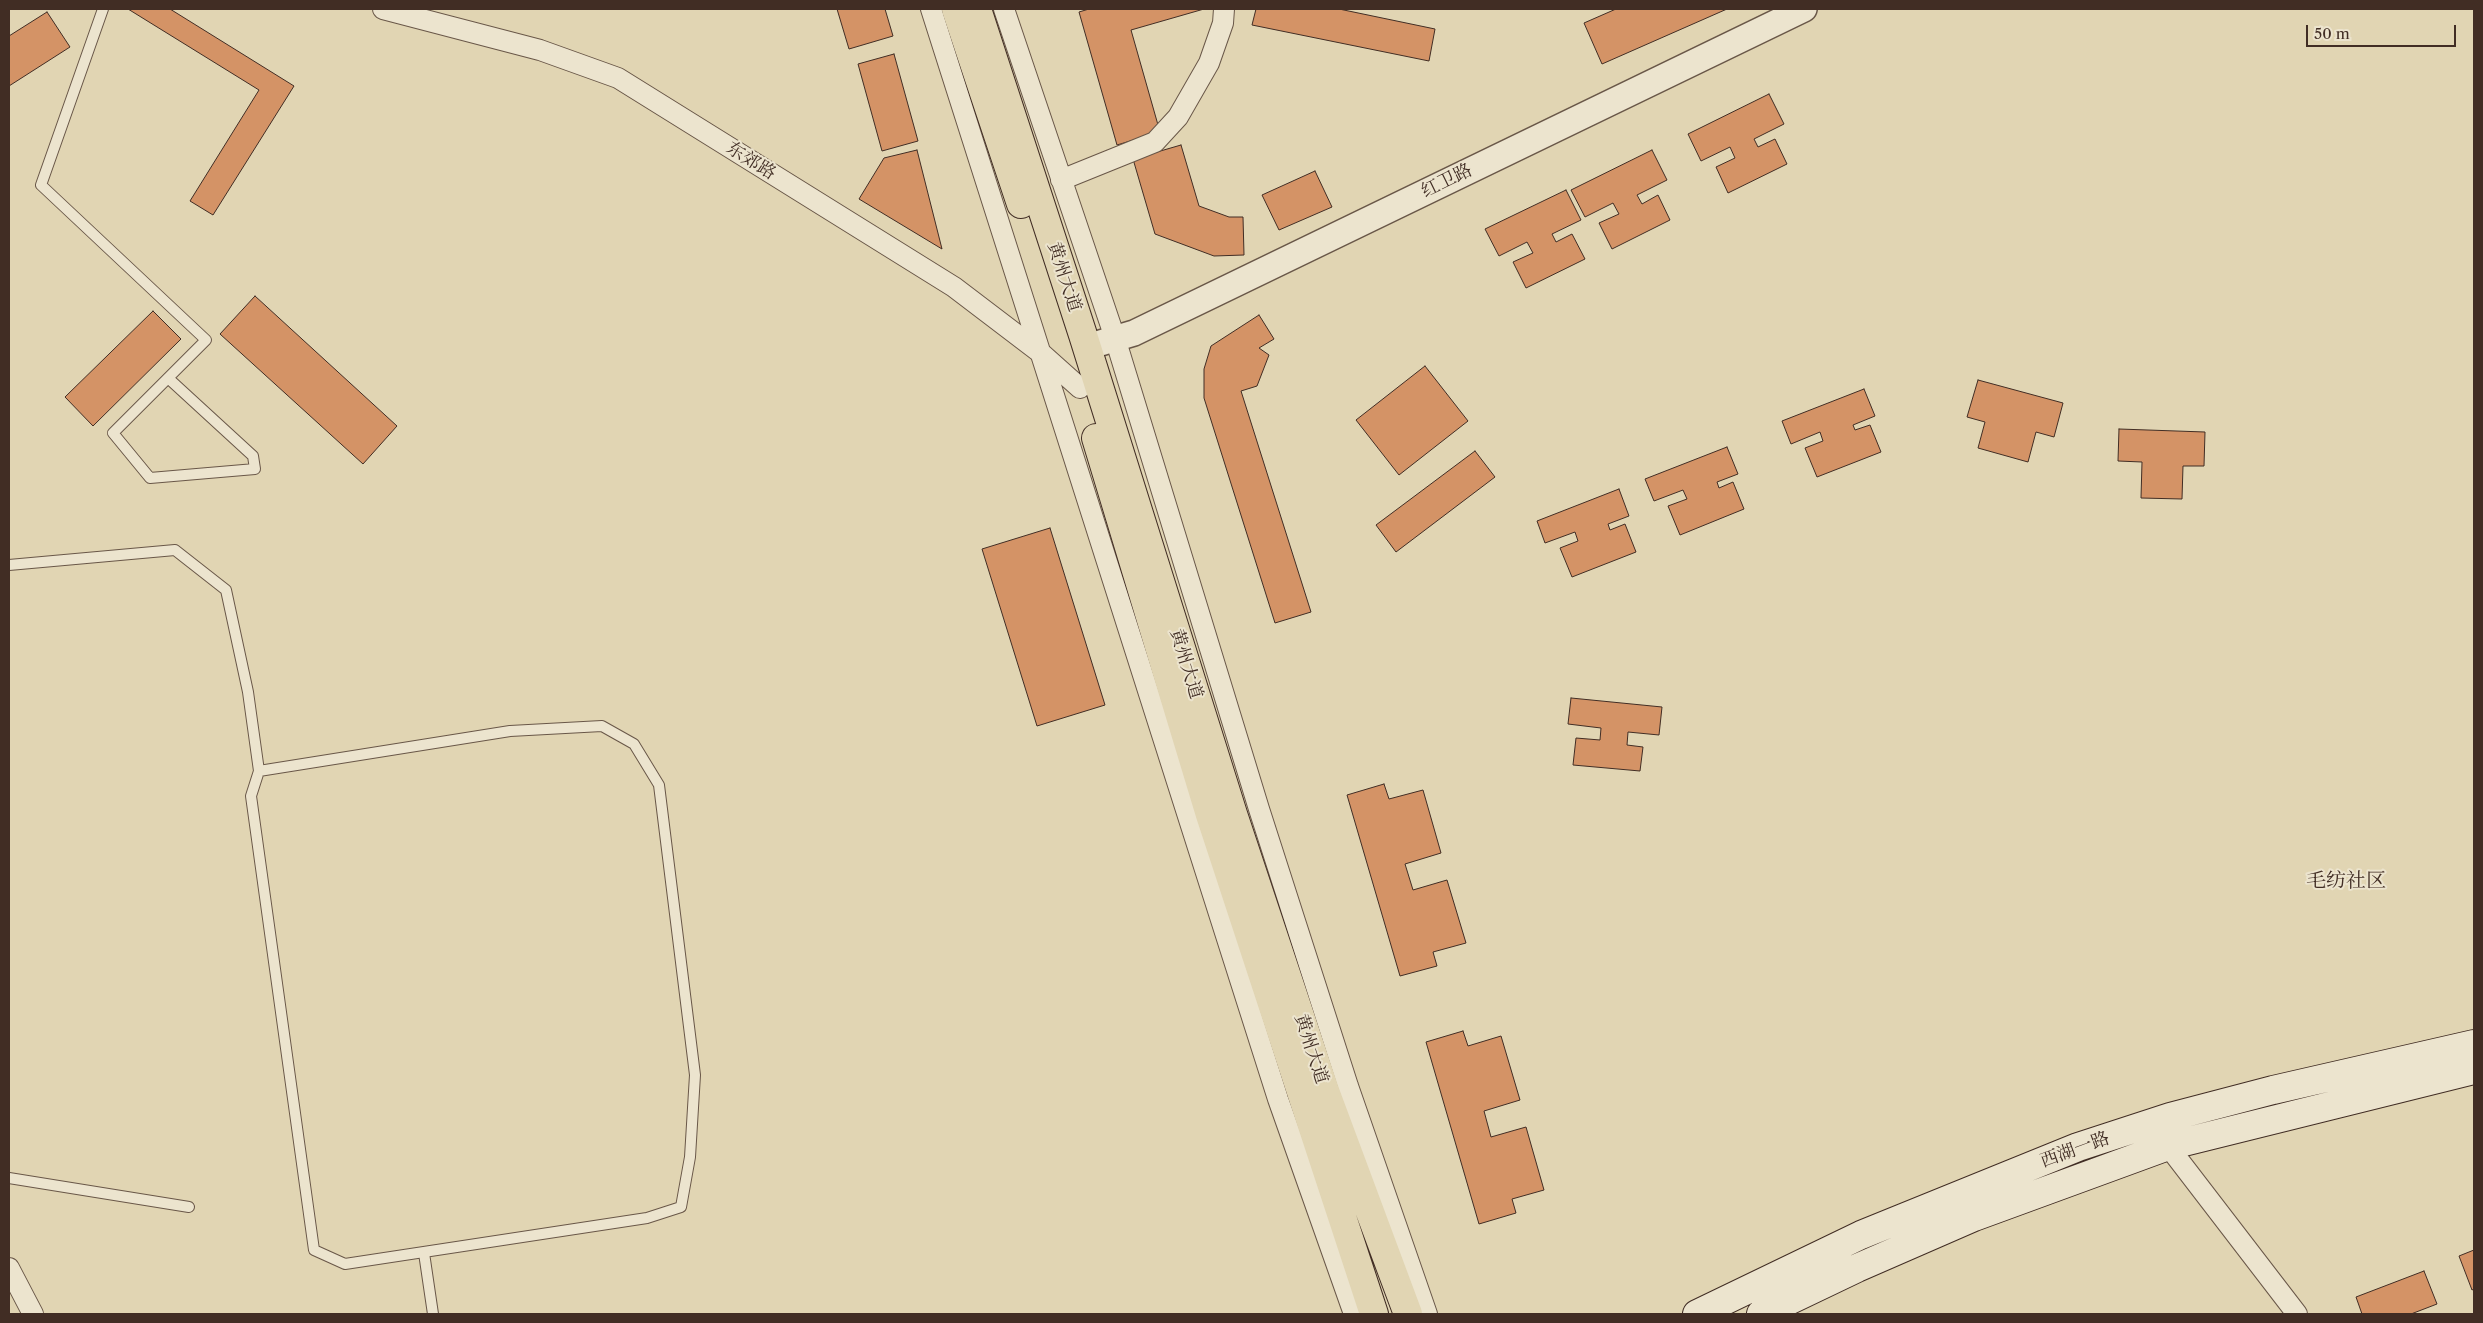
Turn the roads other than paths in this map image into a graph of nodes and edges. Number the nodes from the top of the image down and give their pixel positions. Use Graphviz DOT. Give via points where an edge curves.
graph roads {
  1 [pos="103,9"];
  2 [pos="383,9"];
  3 [pos="931,9"];
  4 [pos="956,9"];
  5 [pos="977,9"];
  6 [pos="1004,9"];
  7 [pos="1224,9"];
  8 [pos="1804,9"];
  9 [pos="1061,180"];
  10 [pos="1114,338"];
  11 [pos="1087,347"];
  12 [pos="1042,354"];
  13 [pos="168,378"];
  14 [pos="1080,388"];
  15 [pos="9,565"];
  16 [pos="259,770"];
  17 [pos="2474,1044"];
  18 [pos="2474,1070"];
  19 [pos="2168,1146"];
  20 [pos="9,1178"];
  21 [pos="189,1207"];
  22 [pos="424,1253"];
  23 [pos="9,1268"];
  24 [pos="33,1314"];
  25 [pos="434,1314"];
  26 [pos="1354,1314"];
  27 [pos="1374,1314"];
  28 [pos="1408,1314"];
  29 [pos="1427,1314"];
  30 [pos="1697,1314"];
  31 [pos="1761,1314"];
  32 [pos="2297,1314"];
  1 -- 13 [label="lane" via="41,185 206,340"];
  2 -- 12 [label="street, 东郊路" via="540,50 618,78 954,287"];
  3 -- 12 [label="street"];
  4 -- 14 [label="main road, 黄州大道"];
  5 -- 11 [label="main road, 黄州大道"];
  6 -- 9 [label="street"];
  7 -- 9 [label="street" via="1223,23 1209,63 1178,117 1156,142"];
  8 -- 10 [label="street, 红卫路" via="1134,334"];
  9 -- 10 [label="street"];
  10 -- 11 [label="street, 红卫路"];
  10 -- 29 [label="street" via="1258,808 1348,1086"];
  11 -- 28 [label="main road, 黄州大道" via="1245,850 1325,1091"];
  12 -- 14 [label="street, 东郊路"];
  12 -- 26 [label="street" via="1278,1099"];
  13 -- 13 [label="lane" via="254,456 255,469 150,478 113,433"];
  14 -- 27 [label="main road, 黄州大道" via="1210,815"];
  15 -- 16 [label="lane" via="175,550 226,590 248,692"];
  16 -- 22 [label="lane" via="251,796 314,1250 345,1264"];
  16 -- 22 [label="lane" via="510,731 602,726 634,744 659,785 695,1075 690,1157 681,1207 647,1218"];
  17 -- 30 [label="main road, 西湖一路" via="2273,1090 2170,1117 2078,1147 1861,1235"];
  18 -- 19 [label="main road, 西湖一路"];
  19 -- 31 [label="main road, 西湖一路" via="1974,1217"];
  19 -- 32 [label="street"];
  20 -- 21 [label="lane"];
  22 -- 25 [label="lane"];
  23 -- 24 [label="street"];
}
